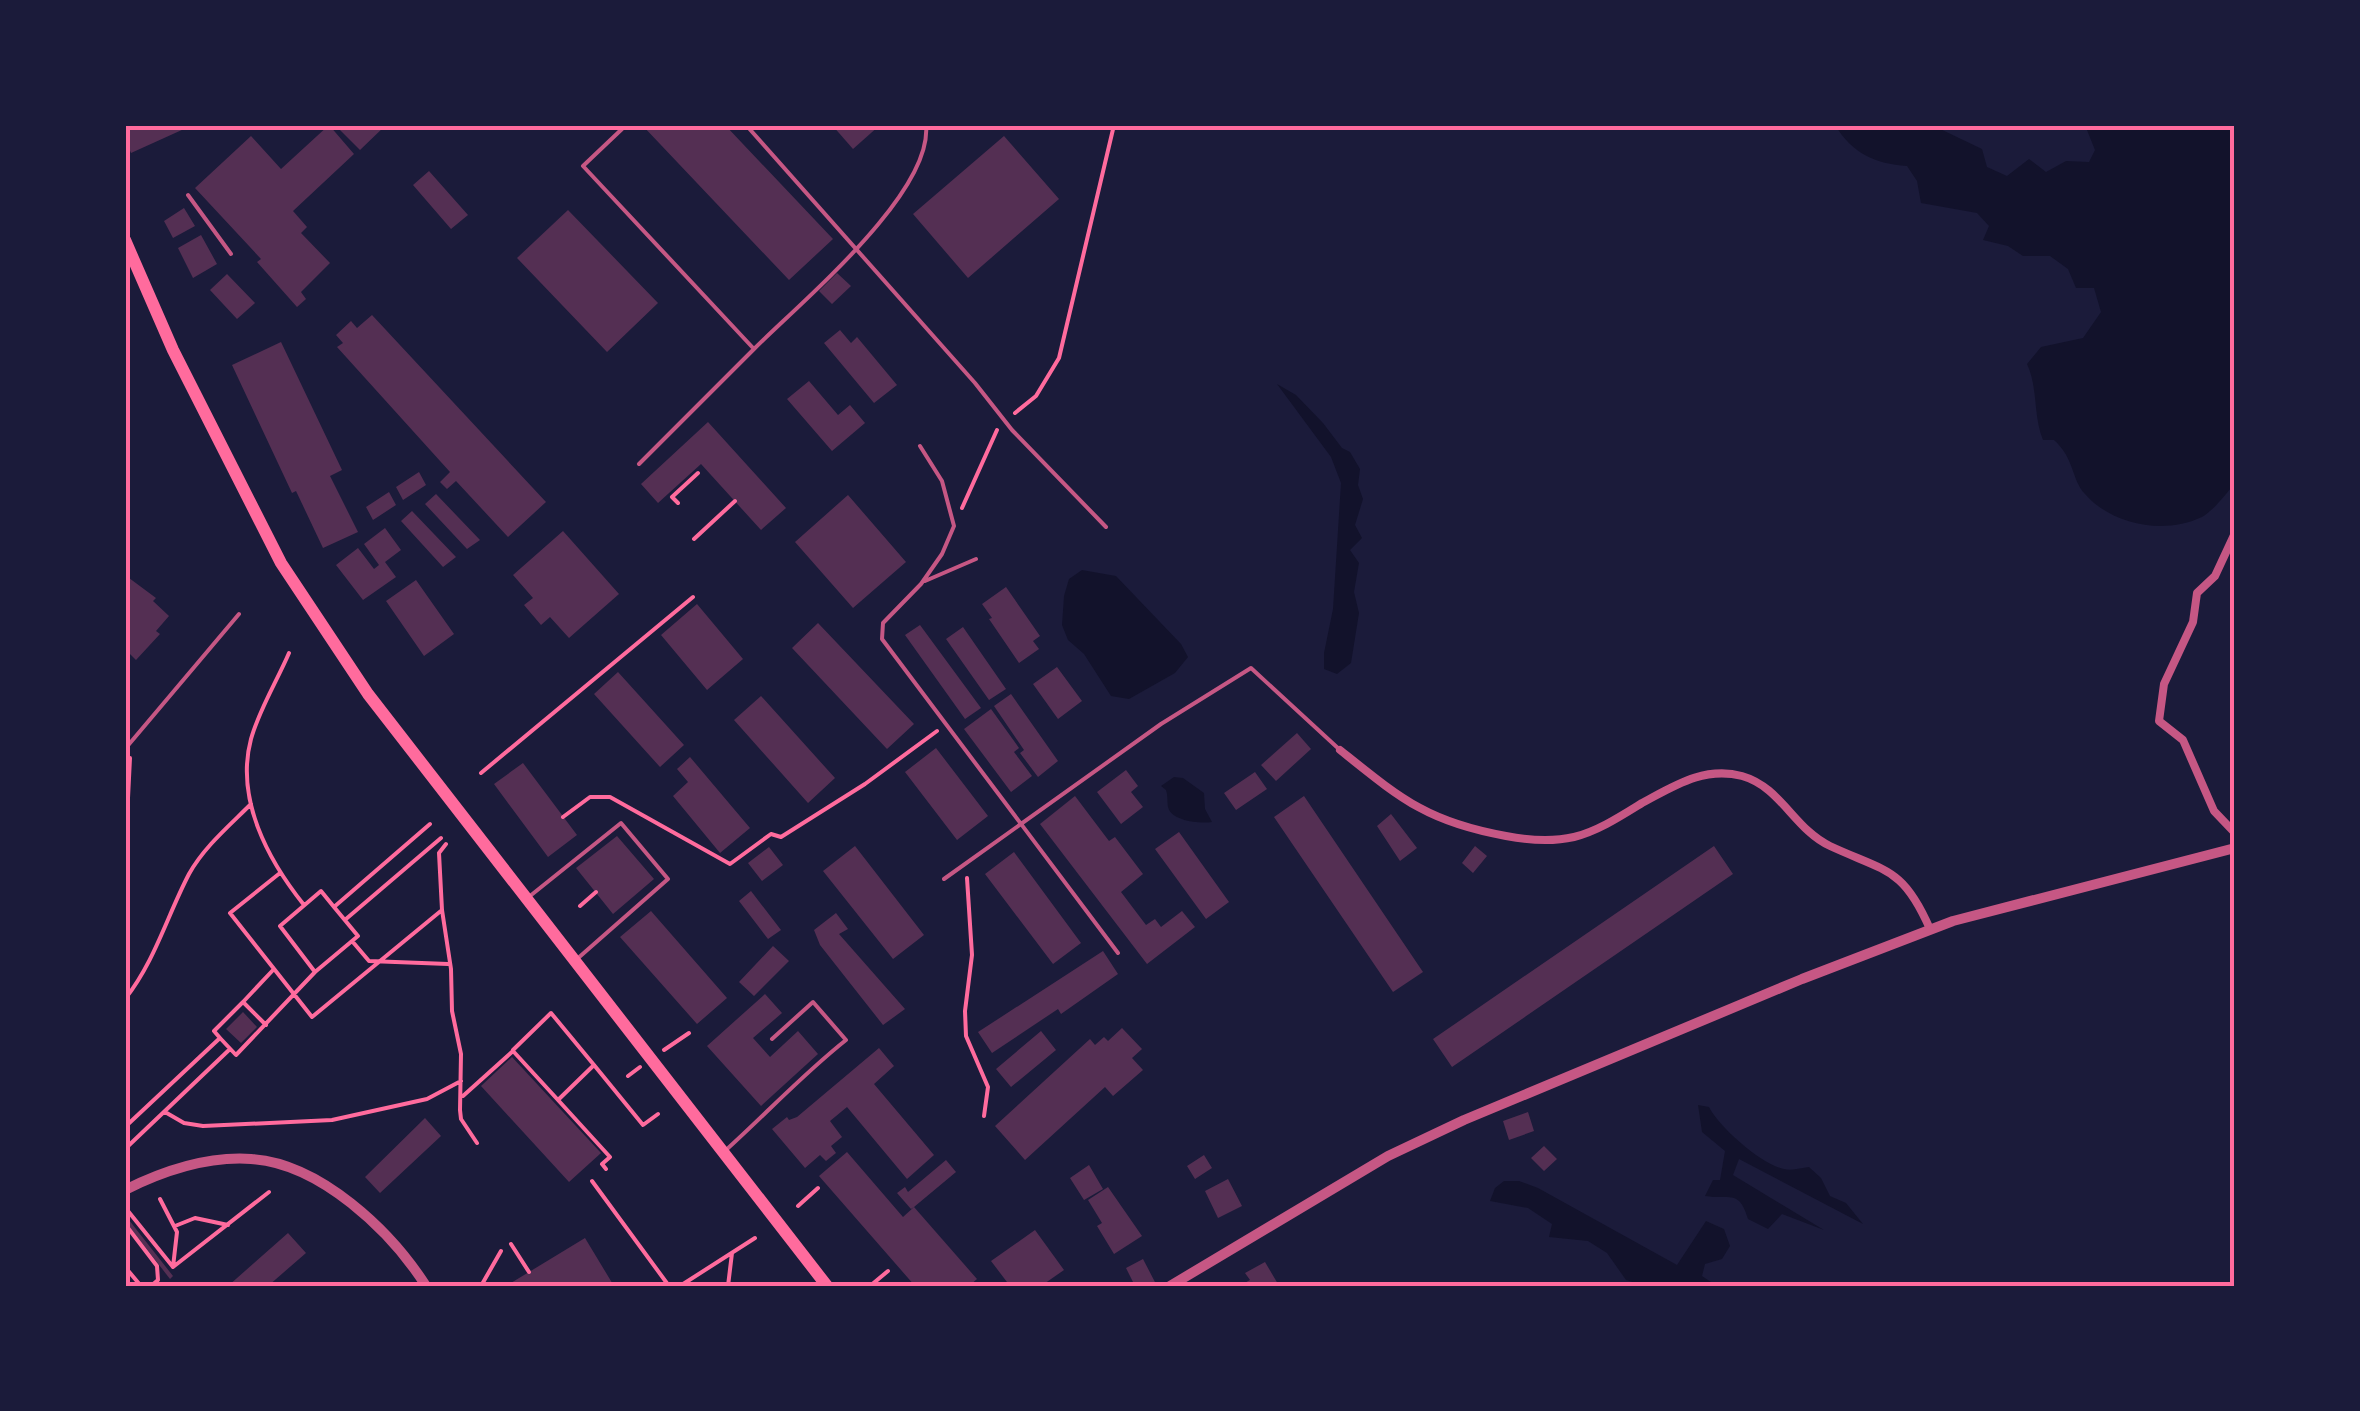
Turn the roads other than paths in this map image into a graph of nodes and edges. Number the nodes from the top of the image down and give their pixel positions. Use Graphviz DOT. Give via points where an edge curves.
graph roads {
  1 [pos="746,125"];
  2 [pos="926,125"];
  3 [pos="622,126"];
  4 [pos="188,194"];
  5 [pos="125,240"];
  6 [pos="856,247"];
  7 [pos="231,254"];
  8 [pos="754,349"];
  9 [pos="920,446"];
  10 [pos="638,464"];
  11 [pos="1106,527"];
  12 [pos="2235,533"];
  13 [pos="976,559"];
  14 [pos="921,584"];
  15 [pos="239,614"];
  16 [pos="125,749"];
  17 [pos="1340,750"];
  18 [pos="1021,825"];
  19 [pos="2235,834"];
  20 [pos="2235,848"];
  21 [pos="944,879"];
  22 [pos="526,900"];
  23 [pos="1930,929"];
  24 [pos="1118,953"];
  25 [pos="574,962"];
  26 [pos="772,1039"];
  27 [pos="723,1153"];
  28 [pos="125,1190"];
  29 [pos="426,1286"];
  30 [pos="827,1286"];
  31 [pos="1170,1286"];
  1 -- 6 [label="lane"];
  2 -- 6 [label="lane" via="908,188"];
  3 -- 8 [label="lane" via="583,166"];
  4 -- 7 [label="lane"];
  5 -- 22 [label="main road" via="281,562 368,694"];
  6 -- 8 [label="lane"];
  6 -- 11 [label="lane" via="1012,430"];
  8 -- 10 [label="lane"];
  9 -- 14 [label="lane" via="942,481 954,526"];
  12 -- 19 [label="street" via="2215,576 2197,593 2193,622 2164,684 2159,721 2183,740 2214,811"];
  13 -- 14 [label="lane"];
  14 -- 18 [label="lane" via="883,622 882,639"];
  15 -- 16 [label="lane"];
  17 -- 18 [label="lane" via="1251,668"];
  17 -- 23 [label="street" via="1439,820 1542,840 1604,825 1685,780 1713,772 1740,776 1762,784 1826,844 1890,870 1919,903"];
  18 -- 21 [label="lane"];
  18 -- 24 [label="lane"];
  20 -- 23 [label="street"];
  22 -- 25 [label="main road"];
  22 -- 25 [label="lane" via="621,823 668,879"];
  23 -- 31 [label="street" via="1464,1120 1388,1156"];
  25 -- 27 [label="main road"];
  26 -- 27 [label="lane" via="813,1002 846,1040"];
  27 -- 30 [label="main road"];
  28 -- 29 [label="street" via="222,1159 284,1166 367,1216"];
}
